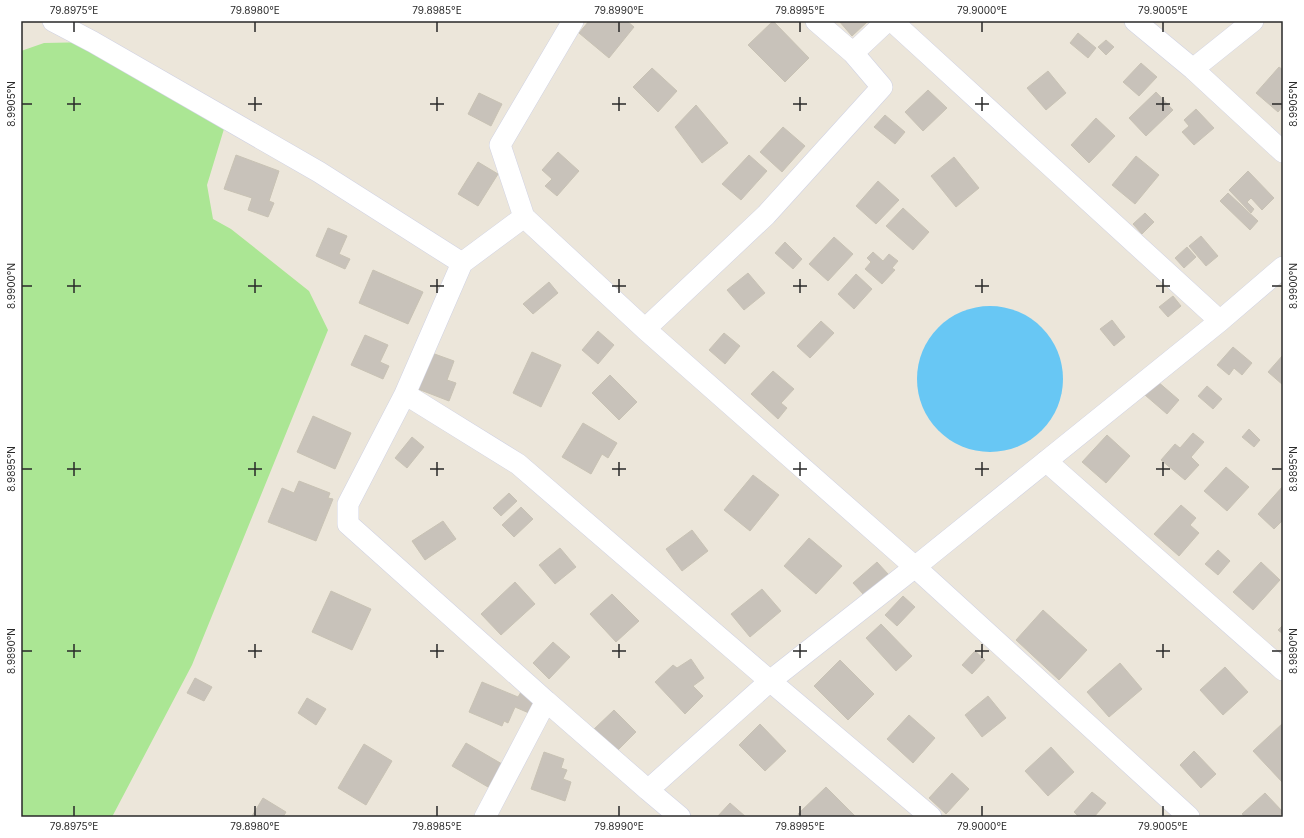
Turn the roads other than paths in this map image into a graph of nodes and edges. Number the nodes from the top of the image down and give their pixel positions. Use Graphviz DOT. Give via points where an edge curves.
graph roads {
  1 [pos="53,21"];
  2 [pos="573,21"];
  3 [pos="816,21"];
  4 [pos="888,21"];
  5 [pos="892,21"];
  6 [pos="1134,21"];
  7 [pos="1253,21"];
  8 [pos="853,53"];
  9 [pos="1193,69"];
  10 [pos="1283,152"];
  11 [pos="524,217"];
  12 [pos="462,263"];
  13 [pos="1283,267"];
  14 [pos="1220,321"];
  15 [pos="645,329"];
  16 [pos="405,394"];
  17 [pos="1046,461"];
  18 [pos="915,567"];
  19 [pos="1283,670"];
  20 [pos="770,681"];
  21 [pos="546,701"];
  22 [pos="648,790"];
  23 [pos="485,817"];
  24 [pos="680,817"];
  25 [pos="930,817"];
  26 [pos="1189,817"];
  1 -- 12 [label="street" via="319,172"];
  2 -- 11 [label="street" via="500,145"];
  3 -- 8 [label="street"];
  4 -- 8 [label="street"];
  5 -- 14 [label="street"];
  6 -- 9 [label="street"];
  7 -- 9 [label="street"];
  8 -- 15 [label="street" via="882,87 766,215"];
  9 -- 10 [label="street"];
  11 -- 12 [label="street"];
  11 -- 15 [label="street"];
  12 -- 16 [label="street"];
  13 -- 14 [label="street"];
  14 -- 17 [label="street"];
  15 -- 18 [label="street"];
  16 -- 20 [label="street" via="518,464"];
  16 -- 21 [label="street" via="348,504 348,524"];
  17 -- 18 [label="street"];
  17 -- 19 [label="street"];
  18 -- 20 [label="street"];
  18 -- 26 [label="street"];
  20 -- 22 [label="street"];
  20 -- 25 [label="street"];
  21 -- 22 [label="street"];
  21 -- 23 [label="street"];
  22 -- 24 [label="street"];
}
